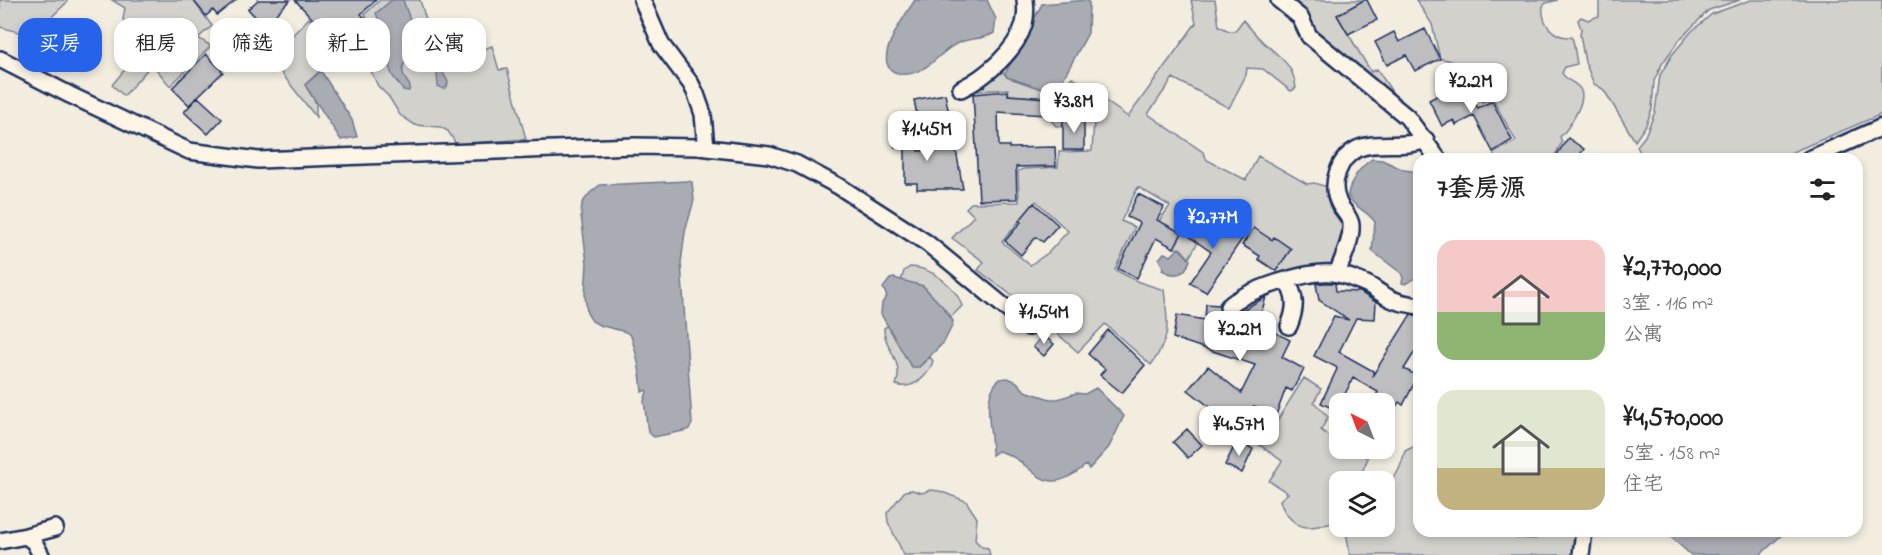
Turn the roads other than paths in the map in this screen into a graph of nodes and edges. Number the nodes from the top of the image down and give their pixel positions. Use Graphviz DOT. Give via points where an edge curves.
graph roads {
  1 [pos="642,0"];
  2 [pos="1025,0"];
  3 [pos="1279,0"];
  4 [pos="0,59"];
  5 [pos="962,89"];
  6 [pos="1882,127"];
  7 [pos="1426,140"];
  8 [pos="705,148"];
  9 [pos="1434,153"];
  10 [pos="1823,153"];
  11 [pos="1337,274"];
  12 [pos="1286,281"];
  13 [pos="1413,305"];
  14 [pos="1227,307"];
  15 [pos="1289,326"];
  16 [pos="1029,327"];
  17 [pos="55,528"];
  18 [pos="26,536"];
  19 [pos="1583,537"];
  20 [pos="0,541"];
  21 [pos="41,555"];
  22 [pos="1581,555"];
  1 -- 8 [label="street" via="661,44 696,94 703,114"];
  2 -- 5 [label="street" via="1025,21 1016,40 996,64"];
  3 -- 7 [label="street" via="1300,17 1309,36 1407,117"];
  4 -- 8 [label="street" via="189,151 258,160 634,146"];
  6 -- 10 [label="street"];
  7 -- 9 [label="street"];
  7 -- 11 [label="street" via="1358,148 1344,162 1334,189 1351,224"];
  8 -- 16 [label="street" via="769,155 823,178 927,243"];
  11 -- 12 [label="street"];
  11 -- 13 [label="street" via="1367,284 1400,303"];
  12 -- 14 [label="street" via="1248,293"];
  12 -- 15 [label="street" via="1296,309"];
  17 -- 18 [label="street"];
  18 -- 20 [label="street"];
  18 -- 21 [label="street"];
  19 -- 22 [label="street"];
}
